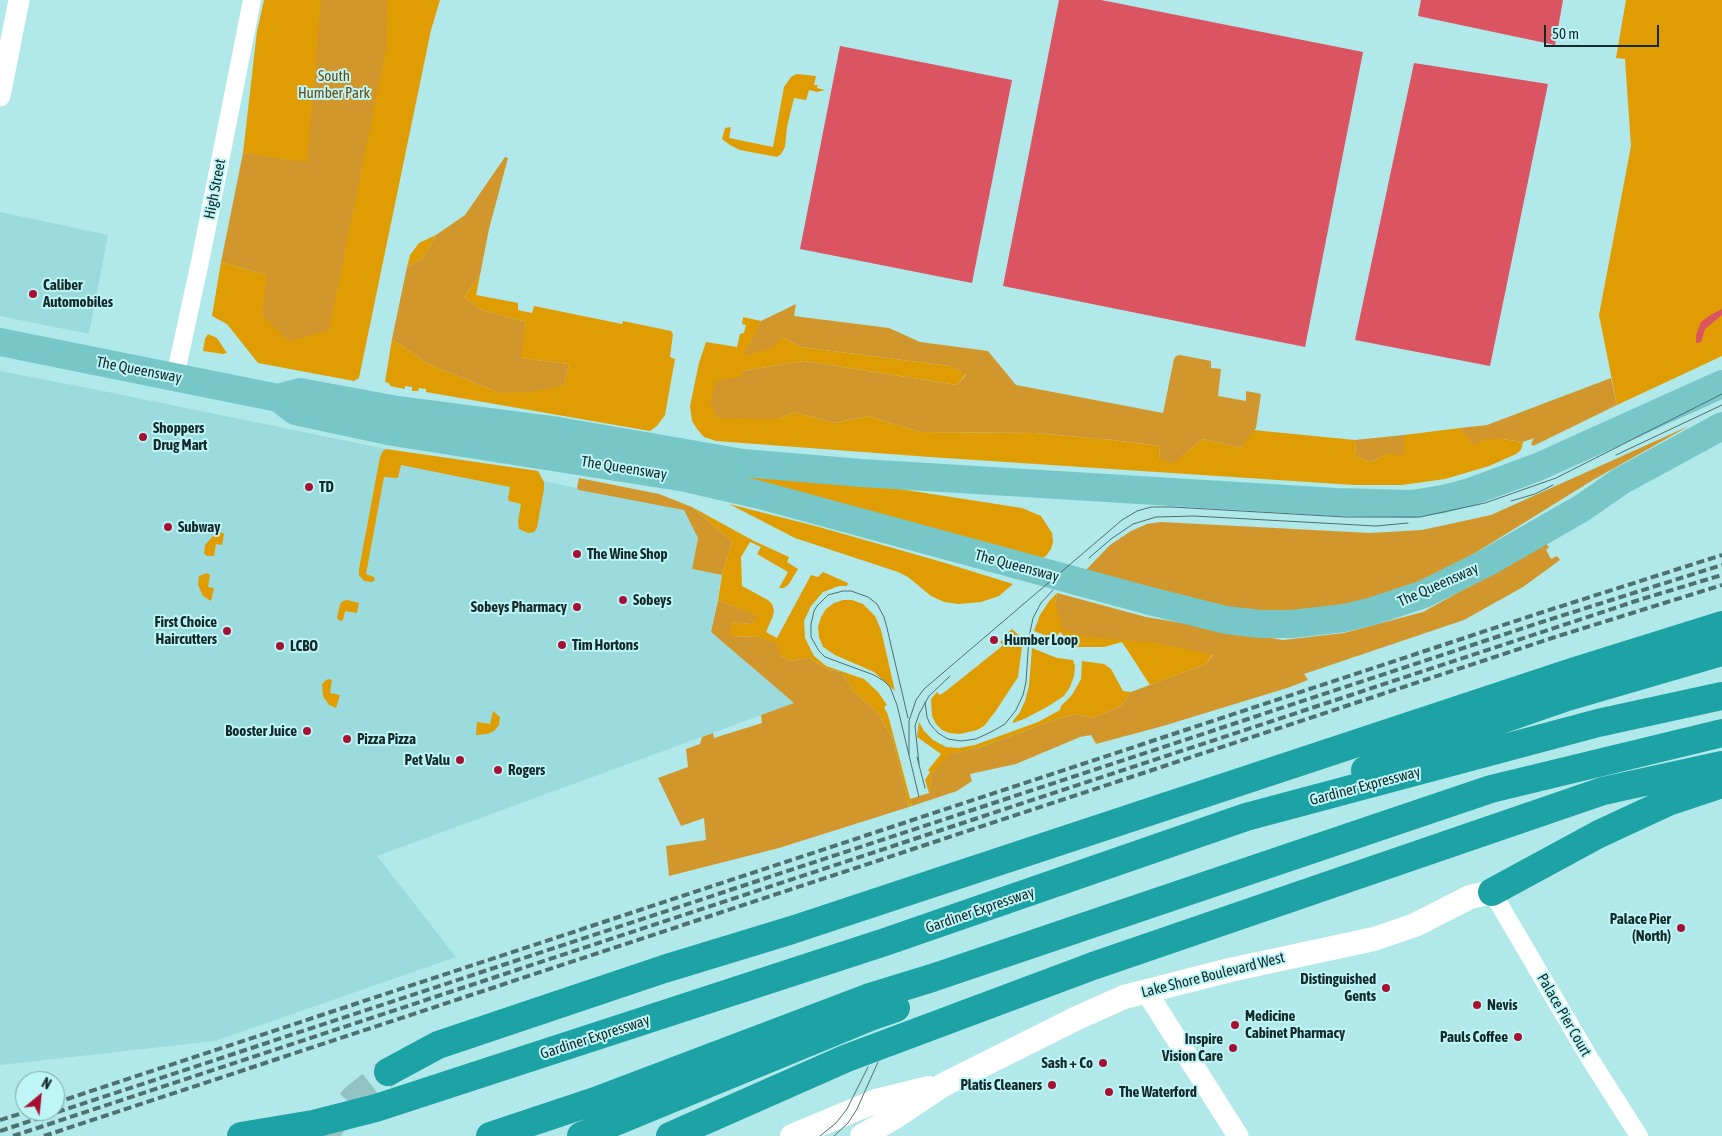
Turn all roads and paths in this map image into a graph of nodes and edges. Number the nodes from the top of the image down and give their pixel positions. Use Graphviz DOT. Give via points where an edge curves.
graph roads {
  1 [pos="19,0"];
  2 [pos="252,0"];
  3 [pos="1,84"];
  4 [pos="0,342"];
  5 [pos="175,377"];
  6 [pos="1722,384"];
  7 [pos="278,398"];
  8 [pos="1716,428"];
  9 [pos="1722,625"];
  10 [pos="1722,652"];
  11 [pos="1722,696"];
  12 [pos="1722,733"];
  13 [pos="1722,765"];
  14 [pos="1722,784"];
  15 [pos="1246,817"];
  16 [pos="1492,892"];
  17 [pos="1146,991"];
  18 [pos="869,1008"];
  19 [pos="388,1072"];
  20 [pos="943,1085"];
  21 [pos="241,1136"];
  22 [pos="490,1136"];
  23 [pos="581,1136"];
  24 [pos="670,1136"];
  25 [pos="792,1136"];
  26 [pos="862,1136"];
  27 [pos="1238,1136"];
  28 [pos="1639,1136"];
  1 -- 3 [label="street"];
  2 -- 5 [label="street, High Street"];
  4 -- 5 [label="main road, The Queensway"];
  5 -- 7 [label="main road, The Queensway"];
  6 -- 7 [label="main road, The Queensway" via="1538,467 1470,492 1412,504 780,467 558,431 396,410 300,392"];
  7 -- 8 [label="main road, The Queensway" via="295,411 393,432 686,478 760,495 1078,582 1226,620 1260,624 1344,618 1373,612 1424,594 1488,562"];
  9 -- 19 [label="highway" via="802,927 664,969 438,1045"];
  10 -- 15 [label="highway" via="1567,697 1434,743"];
  11 -- 15 [label="highway, Gardiner Expressway" via="1598,723"];
  12 -- 18 [label="highway" via="1491,789 1092,924 933,987"];
  13 -- 24 [label="highway" via="1603,791 1093,966 847,1058"];
  14 -- 16 [label="highway" via="1668,802 1599,834"];
  15 -- 21 [label="highway, Gardiner Expressway" via="955,919 376,1108 313,1124"];
  16 -- 17 [label="main road, Lake Shore Boulevard West" via="1470,897 1414,926 1374,939"];
  16 -- 28 [label="street, Palace Pier Court"];
  17 -- 20 [label="main road, Lake Shore Boulevard West" via="1075,1019"];
  17 -- 27 [label="street"];
  18 -- 22 [label="highway"];
  18 -- 23 [label="highway"];
  20 -- 25 [label="main road, Lake Shore Boulevard West" via="876,1101"];
  20 -- 26 [label="main road, Lake Shore Boulevard West"];
}
